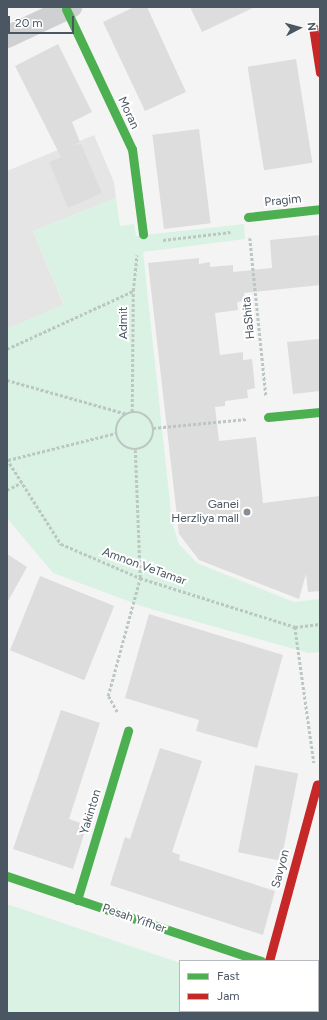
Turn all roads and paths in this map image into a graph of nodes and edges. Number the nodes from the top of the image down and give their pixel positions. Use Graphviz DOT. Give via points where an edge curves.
graph roads {
  1 [pos="69,8"];
  2 [pos="313,27"];
  3 [pos="7,37"];
  4 [pos="320,72"];
  5 [pos="320,209"];
  6 [pos="248,217"];
  7 [pos="250,230"];
  8 [pos="143,234"];
  9 [pos="133,291"];
  10 [pos="7,349"];
  11 [pos="7,380"];
  12 [pos="132,412"];
  13 [pos="320,412"];
  14 [pos="127,414"];
  15 [pos="268,417"];
  16 [pos="153,428"];
  17 [pos="116,433"];
  18 [pos="135,450"];
  19 [pos="7,459"];
  20 [pos="21,483"];
  21 [pos="7,490"];
  22 [pos="140,578"];
  23 [pos="320,624"];
  24 [pos="295,627"];
  25 [pos="128,731"];
  26 [pos="317,784"];
  27 [pos="7,876"];
  28 [pos="78,900"];
  29 [pos="258,960"];
  30 [pos="269,960"];
  1 -- 3 [label="street"];
  1 -- 8 [label="street, Moran" via="132,149"];
  2 -- 4 [label="street"];
  5 -- 6 [label="street, Pragim"];
  6 -- 7 [label="path, HaShita"];
  7 -- 8 [label="path" via="161,240"];
  7 -- 15 [label="path, HaShita"];
  8 -- 9 [label="path, Admit"];
  9 -- 10 [label="path"];
  9 -- 12 [label="path, Admit"];
  11 -- 14 [label="path"];
  12 -- 14 [label="path"];
  12 -- 16 [label="path" via="144,414"];
  13 -- 15 [label="street"];
  14 -- 17 [label="path" via="118,422"];
  15 -- 16 [label="path"];
  16 -- 18 [label="path" via="149,444"];
  17 -- 18 [label="path" via="122,444"];
  17 -- 19 [label="path"];
  18 -- 22 [label="path"];
  19 -- 20 [label="path, Amnon VeTamar"];
  20 -- 21 [label="path"];
  20 -- 22 [label="path, Amnon VeTamar" via="61,544"];
  22 -- 24 [label="path, Amnon VeTamar"];
  22 -- 25 [label="path" via="108,696"];
  23 -- 24 [label="path, Amnon VeTamar"];
  24 -- 26 [label="path"];
  25 -- 28 [label="street, Yakinton"];
  26 -- 30 [label="street, Savyon"];
  27 -- 28 [label="street, Pesah Yifher"];
  28 -- 29 [label="street, Pesah Yifher"];
}
